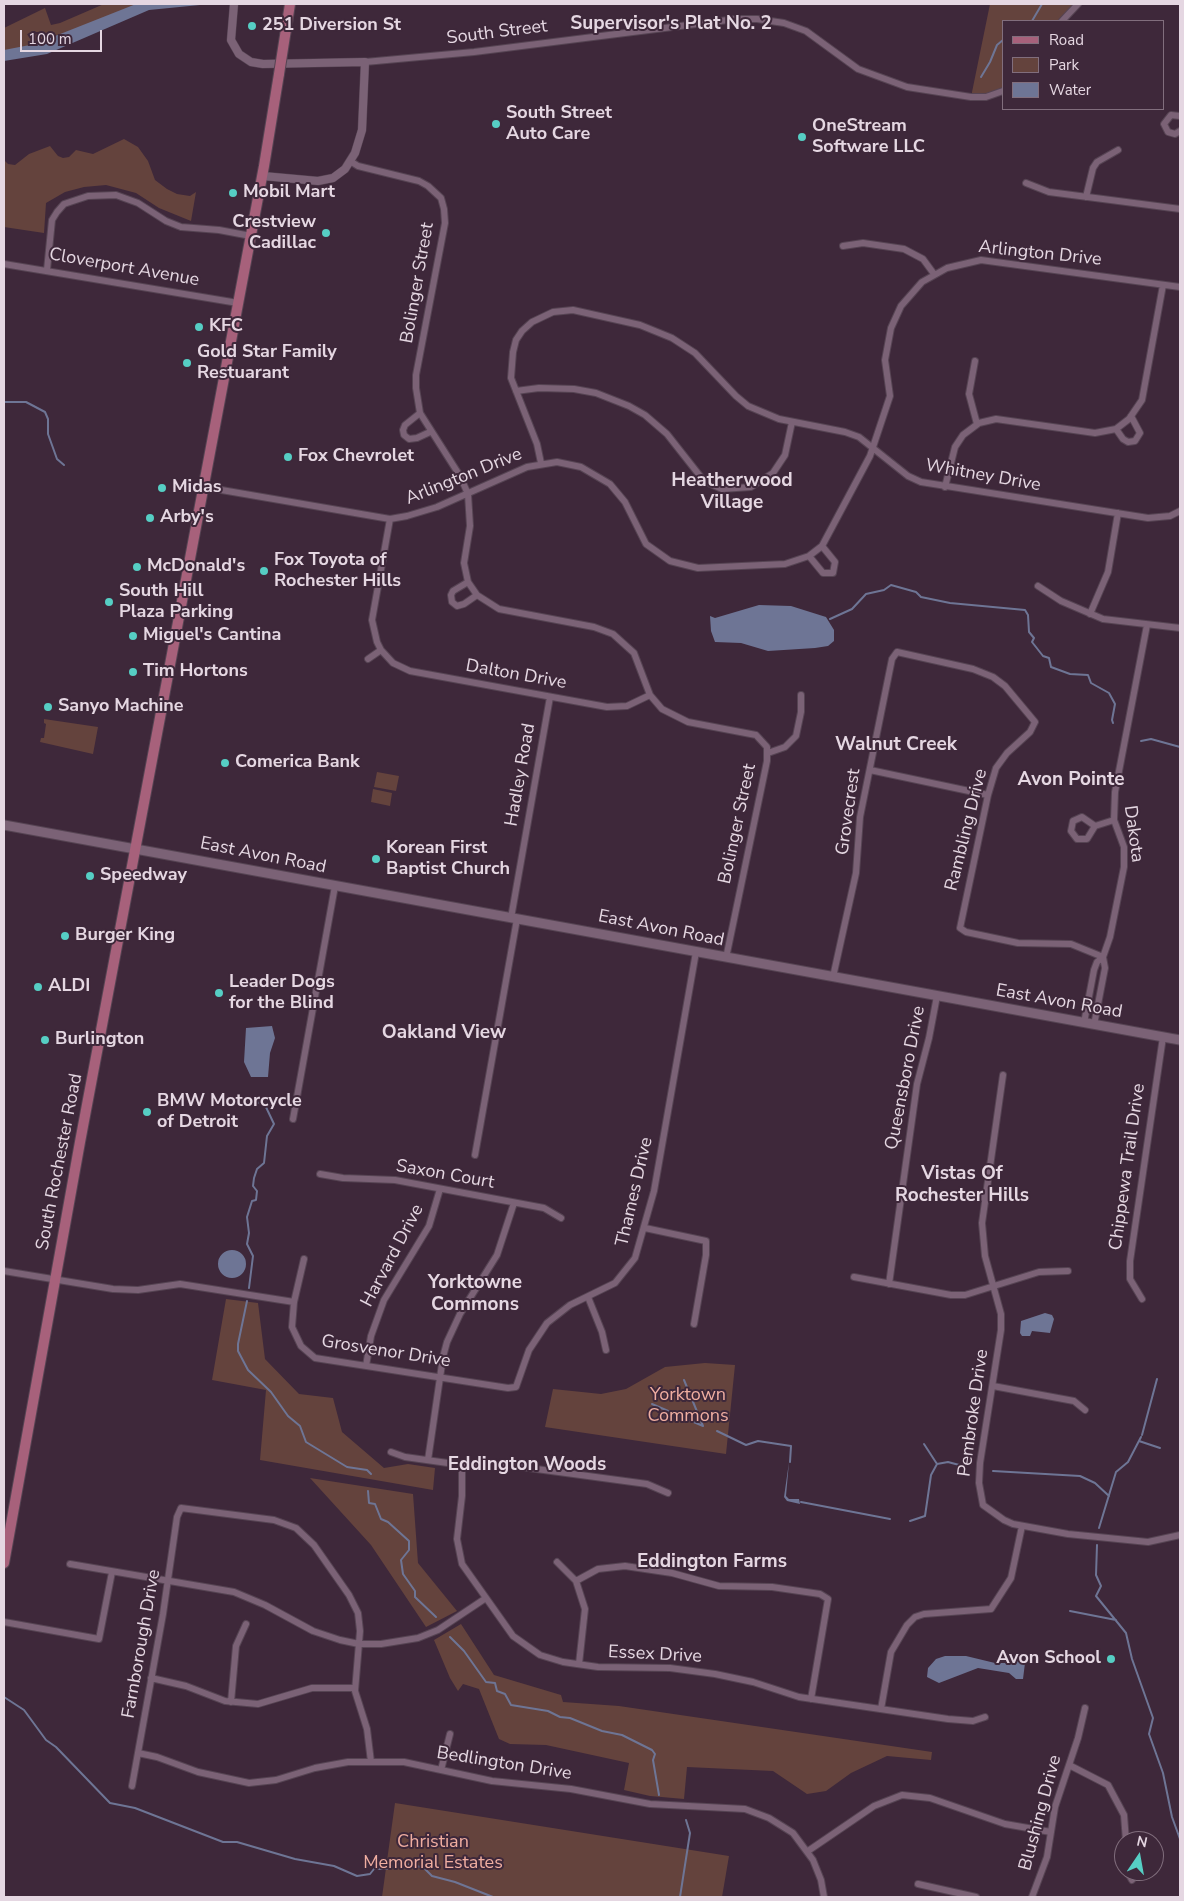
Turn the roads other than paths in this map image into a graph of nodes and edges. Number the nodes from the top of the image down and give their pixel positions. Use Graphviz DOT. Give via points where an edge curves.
graph roads {
  1 [pos="290,4"];
  2 [pos="1078,4"];
  3 [pos="234,6"];
  4 [pos="1063,20"];
  5 [pos="365,62"];
  6 [pos="1002,91"];
  7 [pos="1180,116"];
  8 [pos="1180,132"];
  9 [pos="1118,150"];
  10 [pos="350,161"];
  11 [pos="262,176"];
  12 [pos="1026,183"];
  13 [pos="1086,197"];
  14 [pos="1180,209"];
  15 [pos="251,236"];
  16 [pos="843,246"];
  17 [pos="4,264"];
  18 [pos="47,270"];
  19 [pos="934,274"];
  20 [pos="1163,285"];
  21 [pos="1180,287"];
  22 [pos="238,303"];
  23 [pos="975,361"];
  24 [pos="516,391"];
  25 [pos="420,413"];
  26 [pos="1131,416"];
  27 [pos="792,422"];
  28 [pos="977,424"];
  29 [pos="1116,428"];
  30 [pos="430,432"];
  31 [pos="873,448"];
  32 [pos="541,463"];
  33 [pos="204,487"];
  34 [pos="945,487"];
  35 [pos="468,494"];
  36 [pos="1180,511"];
  37 [pos="1118,513"];
  38 [pos="390,519"];
  39 [pos="822,546"];
  40 [pos="809,556"];
  41 [pos="468,582"];
  42 [pos="1038,586"];
  43 [pos="476,595"];
  44 [pos="1090,614"];
  45 [pos="1147,625"];
  46 [pos="1180,628"];
  47 [pos="381,650"];
  48 [pos="368,659"];
  49 [pos="650,695"];
  50 [pos="801,695"];
  51 [pos="550,696"];
  52 [pos="1035,722"];
  53 [pos="768,753"];
  54 [pos="870,770"];
  55 [pos="988,795"];
  56 [pos="1114,820"];
  57 [pos="4,825"];
  58 [pos="1095,826"];
  59 [pos="136,849"];
  60 [pos="335,886"];
  61 [pos="514,918"];
  62 [pos="696,952"];
  63 [pos="1103,957"];
  64 [pos="726,958"];
  65 [pos="833,977"];
  66 [pos="937,996"];
  67 [pos="1084,1023"];
  68 [pos="1094,1025"];
  69 [pos="1163,1037"];
  70 [pos="1180,1040"];
  71 [pos="1003,1075"];
  72 [pos="293,1119"];
  73 [pos="475,1155"];
  74 [pos="320,1174"];
  75 [pos="440,1189"];
  76 [pos="902,1195"];
  77 [pos="985,1198"];
  78 [pos="514,1203"];
  79 [pos="562,1218"];
  80 [pos="645,1228"];
  81 [pos="304,1259"];
  82 [pos="4,1271"];
  83 [pos="1068,1271"];
  84 [pos="854,1277"];
  85 [pos="55,1280"];
  86 [pos="889,1284"];
  87 [pos="994,1286"];
  88 [pos="588,1297"];
  89 [pos="1142,1299"];
  90 [pos="294,1302"];
  91 [pos="694,1324"];
  92 [pos="606,1350"];
  93 [pos="366,1366"];
  94 [pos="440,1376"];
  95 [pos="993,1386"];
  96 [pos="516,1387"];
  97 [pos="1085,1410"];
  98 [pos="391,1452"];
  99 [pos="428,1460"];
  100 [pos="462,1466"];
  101 [pos="668,1493"];
  102 [pos="1022,1526"];
  103 [pos="1180,1535"];
  104 [pos="557,1562"];
  105 [pos="4,1564"];
  106 [pos="70,1564"];
  107 [pos="112,1572"];
  108 [pos="576,1581"];
  109 [pos="168,1582"];
  110 [pos="486,1598"];
  111 [pos="4,1622"];
  112 [pos="246,1624"];
  113 [pos="359,1644"];
  114 [pos="579,1664"];
  115 [pos="151,1678"];
  116 [pos="355,1688"];
  117 [pos="811,1699"];
  118 [pos="231,1702"];
  119 [pos="1085,1708"];
  120 [pos="881,1709"];
  121 [pos="985,1717"];
  122 [pos="450,1734"];
  123 [pos="138,1753"];
  124 [pos="371,1762"];
  125 [pos="1069,1765"];
  126 [pos="441,1770"];
  127 [pos="132,1786"];
  128 [pos="1125,1831"];
  129 [pos="1051,1832"];
  130 [pos="808,1851"];
  131 [pos="918,1884"];
  132 [pos="824,1897"];
  133 [pos="976,1897"];
  134 [pos="1032,1897"];
  1 -- 11 [label="main road, South Rochester Road, bridge"];
  2 -- 4 [label="street"];
  3 -- 5 [label="street" via="231,40 239,54 251,62"];
  5 -- 6 [label="street, South Street" via="474,52 736,19 760,19 806,31 858,69 900,85 971,97"];
  5 -- 10 [label="street" via="362,130"];
  7 -- 8 [label="street" via="1171,115 1164,124 1168,132"];
  9 -- 13 [label="street" via="1093,168"];
  10 -- 11 [label="street" via="337,176 318,182"];
  10 -- 25 [label="street, Bolinger Street" via="358,166 419,181 441,198 443,232 416,375"];
  11 -- 15 [label="main road, South Rochester Road"];
  12 -- 13 [label="street" via="1049,192"];
  13 -- 14 [label="street"];
  15 -- 18 [label="street" via="181,227 138,203 116,195 88,196 64,204 52,220"];
  15 -- 22 [label="main road, South Rochester Road"];
  16 -- 19 [label="street" via="863,243 904,249 923,258"];
  17 -- 18 [label="street, Cloverport Avenue"];
  18 -- 22 [label="street, Cloverport Avenue"];
  19 -- 20 [label="street, Arlington Drive" via="981,260"];
  19 -- 31 [label="street, Arlington Drive" via="901,306 891,328 885,360 890,396"];
  20 -- 21 [label="street, Arlington Drive"];
  20 -- 26 [label="street" via="1144,392"];
  22 -- 33 [label="main road, South Rochester Road"];
  23 -- 28 [label="street" via="969,394"];
  24 -- 27 [label="street" via="574,389 614,400 645,415 662,429 704,481 730,490 751,487 773,473 785,455"];
  24 -- 27 [label="street, Whitney Drive" via="511,370 516,340 522,331 543,316 573,310 640,326 672,338 694,353 748,406"];
  24 -- 32 [label="street, Whitney Drive"];
  25 -- 30 [label="street, Bolinger Street"];
  25 -- 30 [label="street" via="405,425 404,435 409,439"];
  26 -- 29 [label="street"];
  26 -- 29 [label="street" via="1140,433 1135,441 1123,439"];
  27 -- 31 [label="street, Whitney Drive" via="845,432 859,437"];
  28 -- 29 [label="street" via="996,419 1095,432"];
  28 -- 34 [label="street" via="963,435 955,447"];
  30 -- 35 [label="street, Bolinger Street" via="460,476"];
  31 -- 34 [label="street, Whitney Drive" via="908,476"];
  31 -- 39 [label="street, Arlington Drive"];
  32 -- 35 [label="street, Arlington Drive"];
  32 -- 40 [label="street, Arlington Drive" via="571,464 602,478 625,502 646,544 661,557 678,565 698,568 785,564"];
  33 -- 38 [label="street, Arlington Drive"];
  33 -- 59 [label="main road, South Rochester Road"];
  34 -- 37 [label="street, Whitney Drive"];
  35 -- 38 [label="street, Arlington Drive" via="422,512"];
  35 -- 41 [label="street, Bolinger Street" via="470,519 464,563"];
  36 -- 37 [label="street, Whitney Drive" via="1159,518"];
  37 -- 44 [label="street" via="1108,572"];
  38 -- 47 [label="street, Dalton Drive" via="372,620"];
  39 -- 40 [label="street, Arlington Drive"];
  39 -- 40 [label="street" via="835,562 833,573 823,573"];
  41 -- 43 [label="street, Bolinger Street"];
  41 -- 43 [label="street" via="453,591 450,596 452,602 458,606"];
  42 -- 44 [label="street" via="1060,601"];
  43 -- 49 [label="street, Bolinger Street" via="499,610 594,627 614,634 634,653"];
  44 -- 45 [label="street" via="1115,622"];
  45 -- 46 [label="street"];
  45 -- 56 [label="street, Dakota" via="1114,792"];
  47 -- 48 [label="street"];
  47 -- 51 [label="street, Dalton Drive" via="393,663 410,670"];
  49 -- 51 [label="street, Dalton Drive" via="619,707"];
  49 -- 53 [label="street, Bolinger Street" via="662,709 678,719 756,735"];
  50 -- 53 [label="street" via="796,736 785,747"];
  51 -- 61 [label="street, Hadley Road"];
  52 -- 54 [label="street, Grovecrest" via="1005,686 993,677 973,669 897,652 892,658"];
  52 -- 55 [label="street, Rambling Drive" via="1030,732 1001,760"];
  53 -- 64 [label="street, Bolinger Street"];
  54 -- 55 [label="street"];
  54 -- 65 [label="street, Grovecrest" via="860,817 856,873"];
  55 -- 63 [label="street, Rambling Drive" via="960,928 1018,942 1071,944"];
  56 -- 58 [label="street"];
  56 -- 63 [label="street, Dakota" via="1124,847 1124,867"];
  57 -- 59 [label="main road, East Avon Road"];
  59 -- 60 [label="main road, East Avon Road"];
  59 -- 85 [label="main road, South Rochester Road"];
  60 -- 61 [label="main road, East Avon Road"];
  60 -- 72 [label="street"];
  61 -- 62 [label="main road, East Avon Road"];
  61 -- 73 [label="street, Hadley Road"];
  62 -- 64 [label="main road, East Avon Road"];
  62 -- 80 [label="street, Thames Drive"];
  63 -- 67 [label="street, Dakota" via="1094,970"];
  63 -- 68 [label="street, Dakota" via="1105,968"];
  64 -- 65 [label="main road, East Avon Road"];
  65 -- 66 [label="main road, East Avon Road"];
  66 -- 67 [label="main road, East Avon Road"];
  66 -- 76 [label="street, Queensboro Drive" via="916,1084"];
  67 -- 68 [label="main road, East Avon Road"];
  68 -- 69 [label="main road, East Avon Road"];
  69 -- 70 [label="main road, East Avon Road"];
  69 -- 89 [label="street, Chippewa Trail Drive" via="1130,1261 1130,1279"];
  71 -- 77 [label="street, Pembroke Drive"];
  74 -- 75 [label="street, Saxon Court" via="395,1180"];
  75 -- 78 [label="street, Saxon Court"];
  75 -- 93 [label="street, Harvard Drive" via="429,1226 384,1300 371,1336"];
  76 -- 77 [label="street"];
  76 -- 86 [label="street, Queensboro Drive"];
  77 -- 87 [label="street, Pembroke Drive" via="982,1237"];
  78 -- 79 [label="street, Saxon Court" via="544,1208"];
  78 -- 94 [label="street" via="498,1255 460,1314 450,1336"];
  80 -- 88 [label="street, Thames Drive" via="628,1269 615,1283"];
  80 -- 91 [label="street" via="706,1241"];
  81 -- 90 [label="street, Grosvenor Drive"];
  82 -- 85 [label="street"];
  83 -- 87 [label="street" via="1039,1272"];
  84 -- 86 [label="street"];
  85 -- 90 [label="street" via="123,1290 180,1284"];
  85 -- 105 [label="main road, South Rochester Road"];
  86 -- 87 [label="street" via="951,1295 965,1295"];
  87 -- 95 [label="street, Pembroke Drive" via="1001,1314 1001,1330"];
  88 -- 92 [label="street"];
  88 -- 96 [label="street, Thames Drive" via="563,1310 537,1335"];
  90 -- 93 [label="street, Grosvenor Drive" via="292,1326 308,1354 325,1361"];
  93 -- 94 [label="street, Grosvenor Drive"];
  94 -- 96 [label="street, Grosvenor Drive"];
  94 -- 99 [label="street"];
  95 -- 97 [label="street" via="1074,1401"];
  95 -- 102 [label="street, Pembroke Drive" via="980,1462 980,1494 983,1505 991,1512"];
  98 -- 99 [label="street"];
  99 -- 100 [label="street"];
  100 -- 101 [label="street" via="515,1466 647,1484"];
  100 -- 110 [label="street, Essex Drive" via="458,1550 462,1564"];
  102 -- 103 [label="street, Pembroke Drive" via="1148,1542"];
  102 -- 120 [label="street" via="1011,1578 991,1609 924,1614 907,1625 891,1652"];
  104 -- 108 [label="street"];
  106 -- 107 [label="street"];
  107 -- 109 [label="street"];
  107 -- 111 [label="street" via="99,1640"];
  108 -- 114 [label="street" via="584,1609"];
  108 -- 117 [label="street" via="598,1568 626,1566 672,1573 720,1586 772,1587 820,1594 828,1599"];
  109 -- 113 [label="street" via="250,1597 313,1631"];
  109 -- 113 [label="street, Farnborough Drive" via="181,1508 288,1524 306,1536 354,1604 360,1622"];
  109 -- 115 [label="street, Farnborough Drive"];
  110 -- 113 [label="street" via="438,1630 418,1638"];
  110 -- 114 [label="street, Essex Drive" via="513,1636 526,1646 551,1660"];
  112 -- 118 [label="street" via="236,1646"];
  113 -- 116 [label="street"];
  114 -- 117 [label="street, Essex Drive" via="670,1668 715,1674"];
  115 -- 118 [label="street"];
  115 -- 123 [label="street, Farnborough Drive"];
  116 -- 118 [label="street" via="312,1688 258,1704"];
  116 -- 124 [label="street" via="370,1741"];
  117 -- 120 [label="street, Essex Drive"];
  119 -- 125 [label="street, Blushing Drive"];
  120 -- 121 [label="street, Essex Drive" via="973,1722"];
  122 -- 126 [label="street"];
  123 -- 124 [label="street, Bedlington Drive" via="156,1756 198,1772 250,1783 276,1780 329,1765"];
  123 -- 127 [label="street, Farnborough Drive"];
  124 -- 126 [label="street, Bedlington Drive" via="404,1762"];
  125 -- 128 [label="street" via="1108,1785 1124,1815"];
  125 -- 129 [label="street, Blushing Drive" via="1055,1807"];
  126 -- 130 [label="street, Bedlington Drive" via="492,1781 571,1789 666,1806 744,1809 782,1825"];
  129 -- 130 [label="street" via="1004,1824 930,1798 902,1795 874,1806"];
  129 -- 134 [label="street, Blushing Drive" via="1047,1857"];
  130 -- 132 [label="street, Bedlington Drive"];
  131 -- 133 [label="street"];
}
